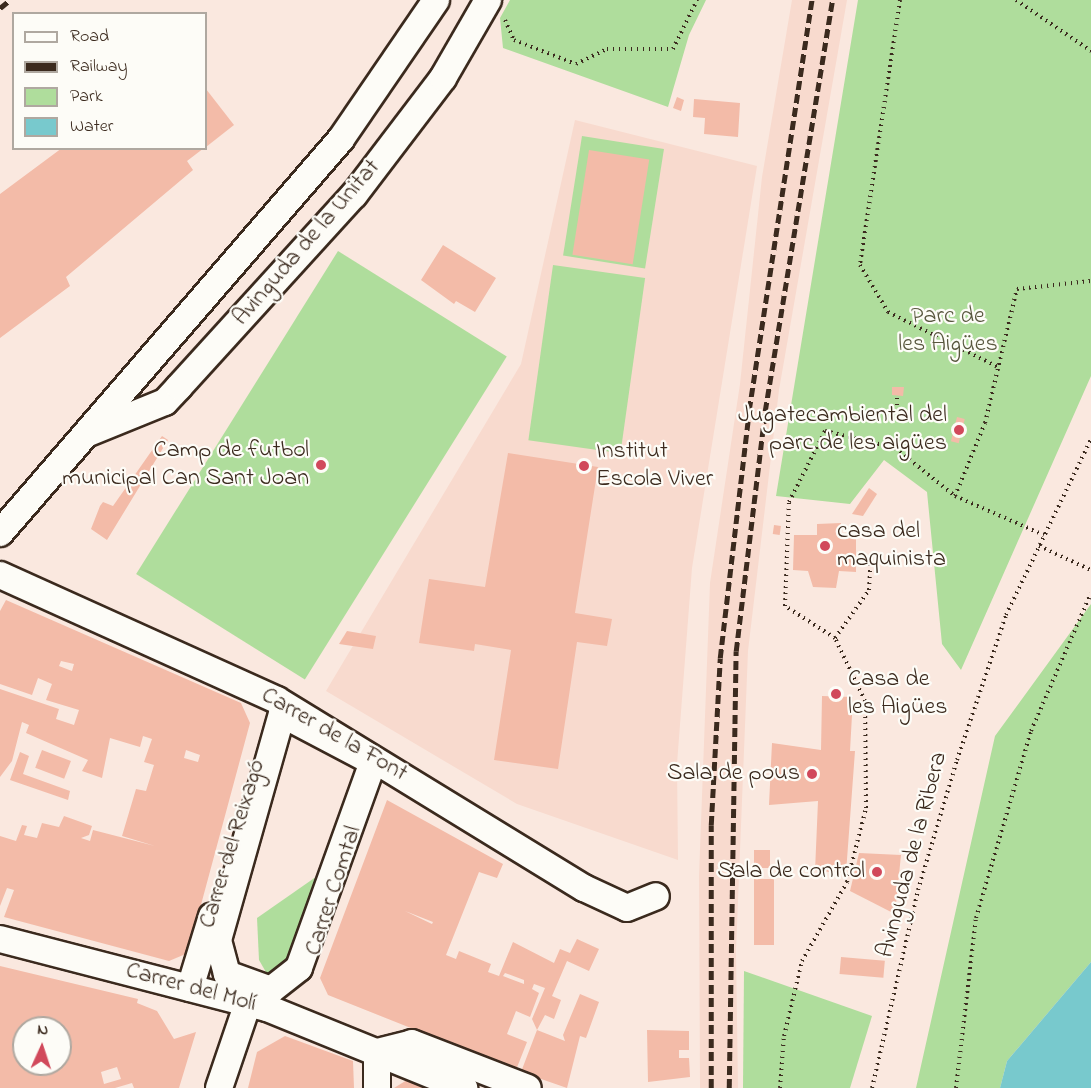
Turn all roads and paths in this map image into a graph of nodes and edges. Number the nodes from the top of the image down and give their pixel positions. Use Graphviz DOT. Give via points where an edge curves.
graph roads {
  1 [pos="436,0"];
  2 [pos="697,0"];
  3 [pos="900,0"];
  4 [pos="1016,0"];
  5 [pos="495,6"];
  6 [pos="1091,51"];
  7 [pos="1091,281"];
  8 [pos="998,367"];
  9 [pos="897,393"];
  10 [pos="897,405"];
  11 [pos="80,436"];
  12 [pos="1091,439"];
  13 [pos="956,496"];
  14 [pos="0,533"];
  15 [pos="1044,535"];
  16 [pos="1039,546"];
  17 [pos="856,556"];
  18 [pos="1091,570"];
  19 [pos="2,582"];
  20 [pos="1091,593"];
  21 [pos="835,638"];
  22 [pos="279,707"];
  23 [pos="377,757"];
  24 [pos="656,896"];
  25 [pos="0,939"];
  26 [pos="190,988"];
  27 [pos="257,1006"];
  28 [pos="377,1052"];
  29 [pos="219,1088"];
  30 [pos="377,1088"];
  31 [pos="464,1088"];
  32 [pos="528,1088"];
  33 [pos="780,1088"];
  34 [pos="872,1088"];
  35 [pos="956,1088"];
  1 -- 11 [label="street, Avinguda de la Unitat" via="341,139"];
  2 -- 5 [label="path" via="673,49 607,49 576,64 514,40"];
  3 -- 8 [label="path" via="860,265 888,312"];
  4 -- 6 [label="path"];
  5 -- 11 [label="street, Avinguda de la Unitat" via="354,195 165,402"];
  7 -- 8 [label="path" via="1017,290"];
  8 -- 13 [label="path" via="985,423"];
  9 -- 10 [label="path"];
  11 -- 14 [label="street, Avinguda de la Unitat"];
  12 -- 15 [label="path, Avinguda de la Ribera"];
  13 -- 15 [label="path"];
  13 -- 21 [label="path" via="895,448 825,431 789,502 785,606"];
  15 -- 16 [label="path, Avinguda de la Ribera"];
  16 -- 18 [label="path"];
  16 -- 34 [label="path, Avinguda de la Ribera" via="1006,615 957,760 918,890"];
  17 -- 21 [label="path" via="871,556 869,590"];
  19 -- 22 [label="street, Carrer de la Font"];
  20 -- 35 [label="path" via="1031,731 976,918"];
  21 -- 33 [label="path" via="866,701 866,808 847,882 802,961 784,1036"];
  22 -- 22 [label="street" via="218,940 227,974 271,990 299,968 373,762"];
  22 -- 23 [label="street, Carrer de la Font"];
  22 -- 26 [label="street, Carrer del Reixagó"];
  23 -- 24 [label="street, Carrer de la Font" via="584,888 627,908"];
  23 -- 27 [label="street, Carrer Comtal" via="308,974"];
  25 -- 26 [label="street, Carrer del Molí"];
  26 -- 27 [label="street, Carrer del Molí"];
  27 -- 28 [label="street, Carrer del Molí"];
  27 -- 29 [label="street"];
  28 -- 30 [label="street"];
  28 -- 31 [label="street, Carrer del Molí"];
  28 -- 32 [label="street" via="412,1042"];
}
